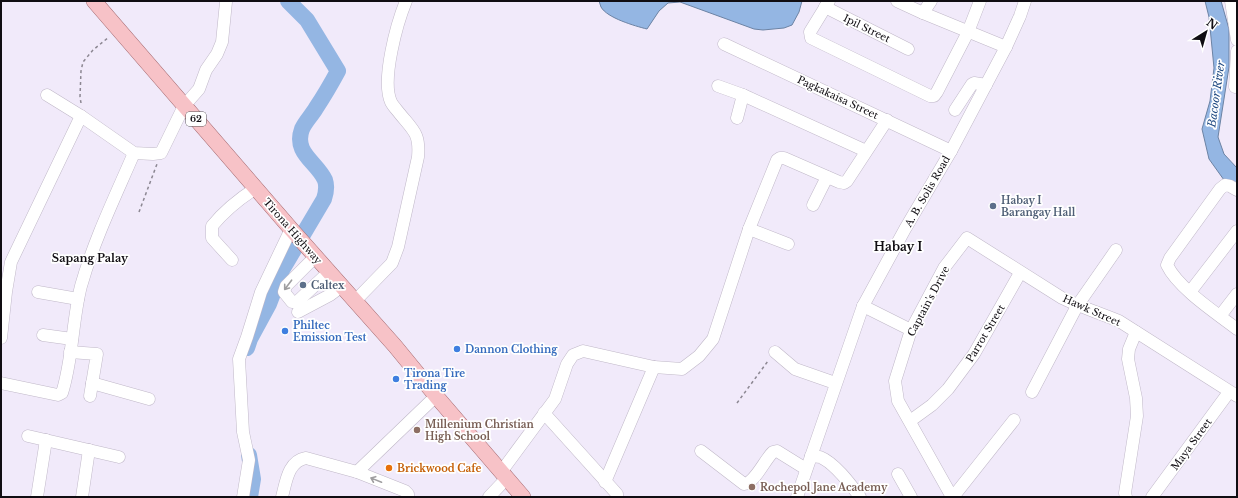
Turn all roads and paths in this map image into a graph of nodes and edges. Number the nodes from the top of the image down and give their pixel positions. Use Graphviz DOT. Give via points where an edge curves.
graph roads {
  1 [pos="94,1"];
  2 [pos="406,1"];
  3 [pos="897,1"];
  4 [pos="931,1"];
  5 [pos="980,1"];
  6 [pos="1025,1"];
  7 [pos="1231,1"];
  8 [pos="226,2"];
  9 [pos="827,4"];
  10 [pos="923,14"];
  11 [pos="118,28"];
  12 [pos="968,32"];
  13 [pos="1237,40"];
  14 [pos="724,44"];
  15 [pos="1006,47"];
  16 [pos="908,49"];
  17 [pos="1237,51"];
  18 [pos="718,86"];
  19 [pos="986,86"];
  20 [pos="1235,87"];
  21 [pos="47,95"];
  22 [pos="743,95"];
  23 [pos="184,106"];
  24 [pos="955,110"];
  25 [pos="81,116"];
  26 [pos="737,118"];
  27 [pos="886,120"];
  28 [pos="951,150"];
  29 [pos="866,151"];
  30 [pos="134,153"];
  31 [pos="161,153"];
  32 [pos="827,177"];
  33 [pos="256,188"];
  34 [pos="1237,190"];
  35 [pos="813,205"];
  36 [pos="139,212"];
  37 [pos="749,229"];
  38 [pos="1237,231"];
  39 [pos="294,233"];
  40 [pos="967,238"];
  41 [pos="788,244"];
  42 [pos="1116,250"];
  43 [pos="312,253"];
  44 [pos="232,260"];
  45 [pos="329,272"];
  46 [pos="1020,272"];
  47 [pos="342,286"];
  48 [pos="38,292"];
  49 [pos="1190,292"];
  50 [pos="1237,294"];
  51 [pos="78,299"];
  52 [pos="355,301"];
  53 [pos="863,306"];
  54 [pos="1077,306"];
  55 [pos="298,312"];
  56 [pos="1220,316"];
  57 [pos="1237,329"];
  58 [pos="911,330"];
  59 [pos="1136,332"];
  60 [pos="43,335"];
  61 [pos="1,338"];
  62 [pos="72,339"];
  63 [pos="70,352"];
  64 [pos="775,352"];
  65 [pos="654,367"];
  66 [pos="1,383"];
  67 [pos="92,383"];
  68 [pos="835,384"];
  69 [pos="1032,392"];
  70 [pos="1233,394"];
  71 [pos="90,396"];
  72 [pos="436,396"];
  73 [pos="149,399"];
  74 [pos="737,403"];
  75 [pos="544,413"];
  76 [pos="1014,420"];
  77 [pos="910,421"];
  78 [pos="28,436"];
  79 [pos="46,440"];
  80 [pos="89,450"];
  81 [pos="701,451"];
  82 [pos="810,456"];
  83 [pos="119,457"];
  84 [pos="806,469"];
  85 [pos="357,472"];
  86 [pos="898,474"];
  87 [pos="504,475"];
  88 [pos="605,482"];
  89 [pos="37,497"];
  90 [pos="82,497"];
  91 [pos="243,497"];
  92 [pos="282,497"];
  93 [pos="408,497"];
  94 [pos="489,497"];
  95 [pos="523,497"];
  96 [pos="617,497"];
  97 [pos="797,497"];
  98 [pos="860,497"];
  99 [pos="911,497"];
  100 [pos="952,497"];
  101 [pos="1126,497"];
  102 [pos="1152,497"];
  1 -- 11 [label="main road, Tirona Highway / 62"];
  2 -- 52 [label="street" via="390,57 387,92 392,104 415,132 419,144 418,157 398,247 392,263"];
  3 -- 10 [label="street"];
  4 -- 10 [label="street"];
  5 -- 12 [label="street"];
  6 -- 15 [label="street, A. B. Solis Road"];
  7 -- 13 [label="street"];
  8 -- 23 [label="street" via="222,42 206,70 199,89"];
  9 -- 12 [label="street" via="810,32 811,38 930,96 937,92"];
  9 -- 16 [label="street, Ipil Street"];
  10 -- 12 [label="street"];
  11 -- 23 [label="main road, Tirona Highway / 62"];
  11 -- 25 [label="path" via="83,62"];
  12 -- 15 [label="street"];
  14 -- 27 [label="street, Pagkakaisa Street"];
  15 -- 19 [label="street, A. B. Solis Road"];
  17 -- 20 [label="street"];
  18 -- 22 [label="street"];
  19 -- 24 [label="street" via="972,84"];
  19 -- 28 [label="street, A. B. Solis Road"];
  21 -- 25 [label="street"];
  22 -- 26 [label="street"];
  22 -- 29 [label="street"];
  23 -- 31 [label="street"];
  23 -- 33 [label="main road, Tirona Highway / 62"];
  25 -- 30 [label="street"];
  25 -- 61 [label="street" via="11,262"];
  27 -- 28 [label="street, Pagkakaisa Street"];
  27 -- 29 [label="street"];
  28 -- 53 [label="street, A. B. Solis Road"];
  29 -- 32 [label="street" via="847,181 844,183"];
  30 -- 31 [label="street"];
  30 -- 51 [label="street" via="94,244"];
  31 -- 36 [label="path"];
  32 -- 35 [label="street"];
  32 -- 37 [label="street" via="780,158 775,164"];
  33 -- 39 [label="main road, Tirona Highway / 62"];
  33 -- 44 [label="street" via="220,215 212,226 212,238"];
  34 -- 49 [label="street" via="1225,185 1220,189 1170,258 1167,265 1171,272"];
  37 -- 41 [label="street"];
  37 -- 65 [label="street" via="713,339 699,356 682,369"];
  38 -- 49 [label="street"];
  39 -- 43 [label="main road, Tirona Highway / 62"];
  39 -- 91 [label="street" via="261,292 239,359 243,432 249,460"];
  40 -- 46 [label="street, Hawk Street"];
  40 -- 58 [label="street, Captain's Drive" via="944,268"];
  42 -- 54 [label="street"];
  43 -- 45 [label="main road, Tirona Highway / 62"];
  43 -- 45 [label="street, one-way" via="284,289 292,302 298,301"];
  45 -- 47 [label="main road, Tirona Highway / 62"];
  46 -- 54 [label="street, Hawk Street"];
  46 -- 77 [label="street, Parrot Street" via="974,354 943,394"];
  47 -- 52 [label="main road, Tirona Highway / 62"];
  47 -- 55 [label="street"];
  48 -- 51 [label="street"];
  49 -- 56 [label="street"];
  50 -- 56 [label="street"];
  51 -- 62 [label="street"];
  52 -- 72 [label="main road, Tirona Highway / 62"];
  53 -- 58 [label="street"];
  53 -- 68 [label="street, A. B. Solis Road"];
  54 -- 59 [label="street, Hawk Street" via="1099,312"];
  54 -- 69 [label="street"];
  56 -- 57 [label="street"];
  58 -- 77 [label="street, Captain's Drive" via="895,381 898,401"];
  59 -- 70 [label="street, Hawk Street"];
  59 -- 101 [label="street" via="1128,359 1137,416"];
  60 -- 62 [label="street"];
  62 -- 63 [label="street"];
  63 -- 66 [label="street" via="61,394"];
  63 -- 67 [label="street" via="98,350"];
  64 -- 68 [label="street" via="795,369"];
  64 -- 74 [label="path"];
  65 -- 75 [label="street" via="583,351 573,355 567,364 555,399"];
  65 -- 88 [label="street"];
  67 -- 71 [label="street"];
  67 -- 73 [label="street"];
  68 -- 82 [label="street, A. B. Solis Road"];
  70 -- 102 [label="street, Maya Street"];
  72 -- 85 [label="street"];
  72 -- 87 [label="main road, Tirona Highway / 62"];
  75 -- 87 [label="street"];
  75 -- 88 [label="street"];
  76 -- 100 [label="street"];
  77 -- 100 [label="street, Captain's Drive"];
  78 -- 79 [label="street"];
  79 -- 80 [label="street"];
  79 -- 89 [label="street"];
  80 -- 83 [label="street"];
  80 -- 90 [label="street"];
  81 -- 84 [label="street" via="744,484 752,480 776,451"];
  82 -- 84 [label="street, A. B. Solis Road"];
  82 -- 98 [label="street" via="825,460"];
  84 -- 97 [label="street, A. B. Solis Road"];
  85 -- 92 [label="street" via="306,458 300,459 288,474"];
  93 -- 85 [label="street, one-way" via="405,491"];
  86 -- 99 [label="street"];
  87 -- 94 [label="street"];
  87 -- 95 [label="main road, Tirona Highway / 62"];
  88 -- 96 [label="street"];
}
